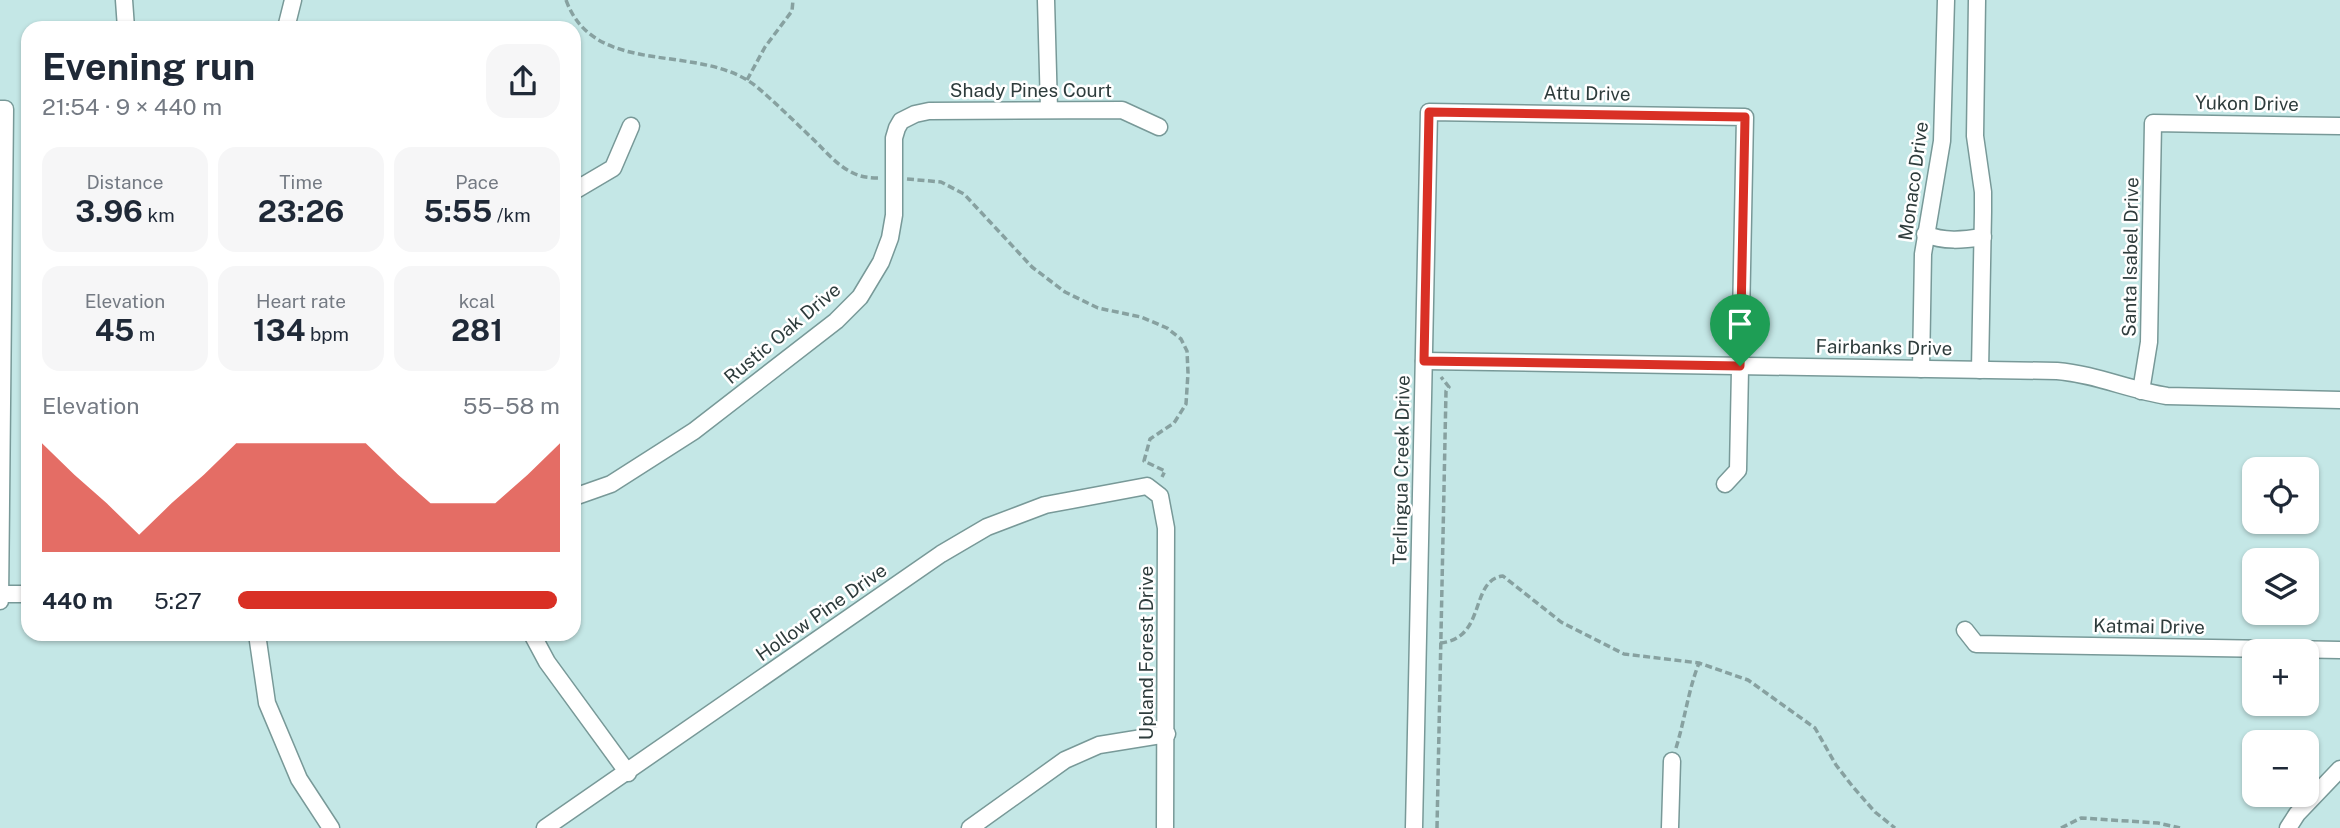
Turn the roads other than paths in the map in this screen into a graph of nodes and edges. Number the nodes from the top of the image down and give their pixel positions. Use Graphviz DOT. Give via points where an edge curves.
graph roads {
  1 [pos="124,0"];
  2 [pos="293,0"];
  3 [pos="1046,0"];
  4 [pos="1946,0"];
  5 [pos="1977,0"];
  6 [pos="126,21"];
  7 [pos="288,21"];
  8 [pos="2,109"];
  9 [pos="1049,109"];
  10 [pos="1429,112"];
  11 [pos="901,121"];
  12 [pos="2153,123"];
  13 [pos="631,126"];
  14 [pos="2340,126"];
  15 [pos="1159,127"];
  16 [pos="581,187"];
  17 [pos="2,229"];
  18 [pos="1925,234"];
  19 [pos="1983,237"];
  20 [pos="1,348"];
  21 [pos="1424,361"];
  22 [pos="1740,366"];
  23 [pos="1920,369"];
  24 [pos="1980,370"];
  25 [pos="2141,391"];
  26 [pos="2340,400"];
  27 [pos="1,470"];
  28 [pos="1725,484"];
  29 [pos="1150,489"];
  30 [pos="581,495"];
  31 [pos="0,594"];
  32 [pos="21,594"];
  33 [pos="0,601"];
  34 [pos="1965,630"];
  35 [pos="258,641"];
  36 [pos="536,641"];
  37 [pos="2340,650"];
  38 [pos="1167,734"];
  39 [pos="1672,761"];
  40 [pos="2340,769"];
  41 [pos="628,773"];
  42 [pos="331,828"];
  43 [pos="545,828"];
  44 [pos="970,828"];
  45 [pos="1165,828"];
  46 [pos="1414,828"];
  47 [pos="1670,828"];
  48 [pos="2288,828"];
  1 -- 6 [label="street"];
  2 -- 7 [label="street"];
  3 -- 9 [label="street"];
  4 -- 18 [label="street, Monaco Drive" via="1942,141"];
  5 -- 19 [label="street" via="1974,125 1983,192"];
  8 -- 17 [label="street"];
  9 -- 11 [label="street, Shady Pines Court" via="929,111"];
  9 -- 15 [label="street, Shady Pines Court" via="1122,110"];
  10 -- 21 [label="street, Terlingua Creek Drive"];
  10 -- 22 [label="street, Attu Drive" via="1745,117"];
  11 -- 30 [label="street, Rustic Oak Drive" via="894,138 890,238 860,297 836,321 694,431 611,484"];
  12 -- 14 [label="street, Yukon Drive"];
  12 -- 25 [label="street, Santa Isabel Drive" via="2149,342"];
  13 -- 16 [label="street" via="612,168"];
  17 -- 20 [label="street"];
  18 -- 19 [label="street" via="1938,239"];
  18 -- 23 [label="street, Monaco Drive"];
  19 -- 24 [label="street"];
  20 -- 27 [label="street"];
  21 -- 22 [label="street, Fairbanks Drive"];
  21 -- 46 [label="street, Terlingua Creek Drive"];
  22 -- 23 [label="street, Fairbanks Drive"];
  22 -- 28 [label="street" via="1738,470"];
  23 -- 24 [label="street, Fairbanks Drive"];
  24 -- 25 [label="street, Fairbanks Drive" via="2070,372"];
  25 -- 26 [label="street, Fairbanks Drive" via="2188,398"];
  27 -- 31 [label="street"];
  29 -- 38 [label="street, Upland Forest Drive" via="1160,496 1166,528"];
  29 -- 41 [label="street, Hollow Pine Drive" via="1045,505 987,527 941,554"];
  31 -- 32 [label="street"];
  31 -- 33 [label="street"];
  34 -- 37 [label="street, Katmai Drive" via="1976,644"];
  35 -- 42 [label="street" via="267,703 299,779"];
  36 -- 41 [label="street"];
  38 -- 44 [label="street" via="1099,745 1065,761"];
  38 -- 45 [label="street, Upland Forest Drive"];
  39 -- 47 [label="street"];
  40 -- 48 [label="street"];
  41 -- 43 [label="street, Hollow Pine Drive"];
}
